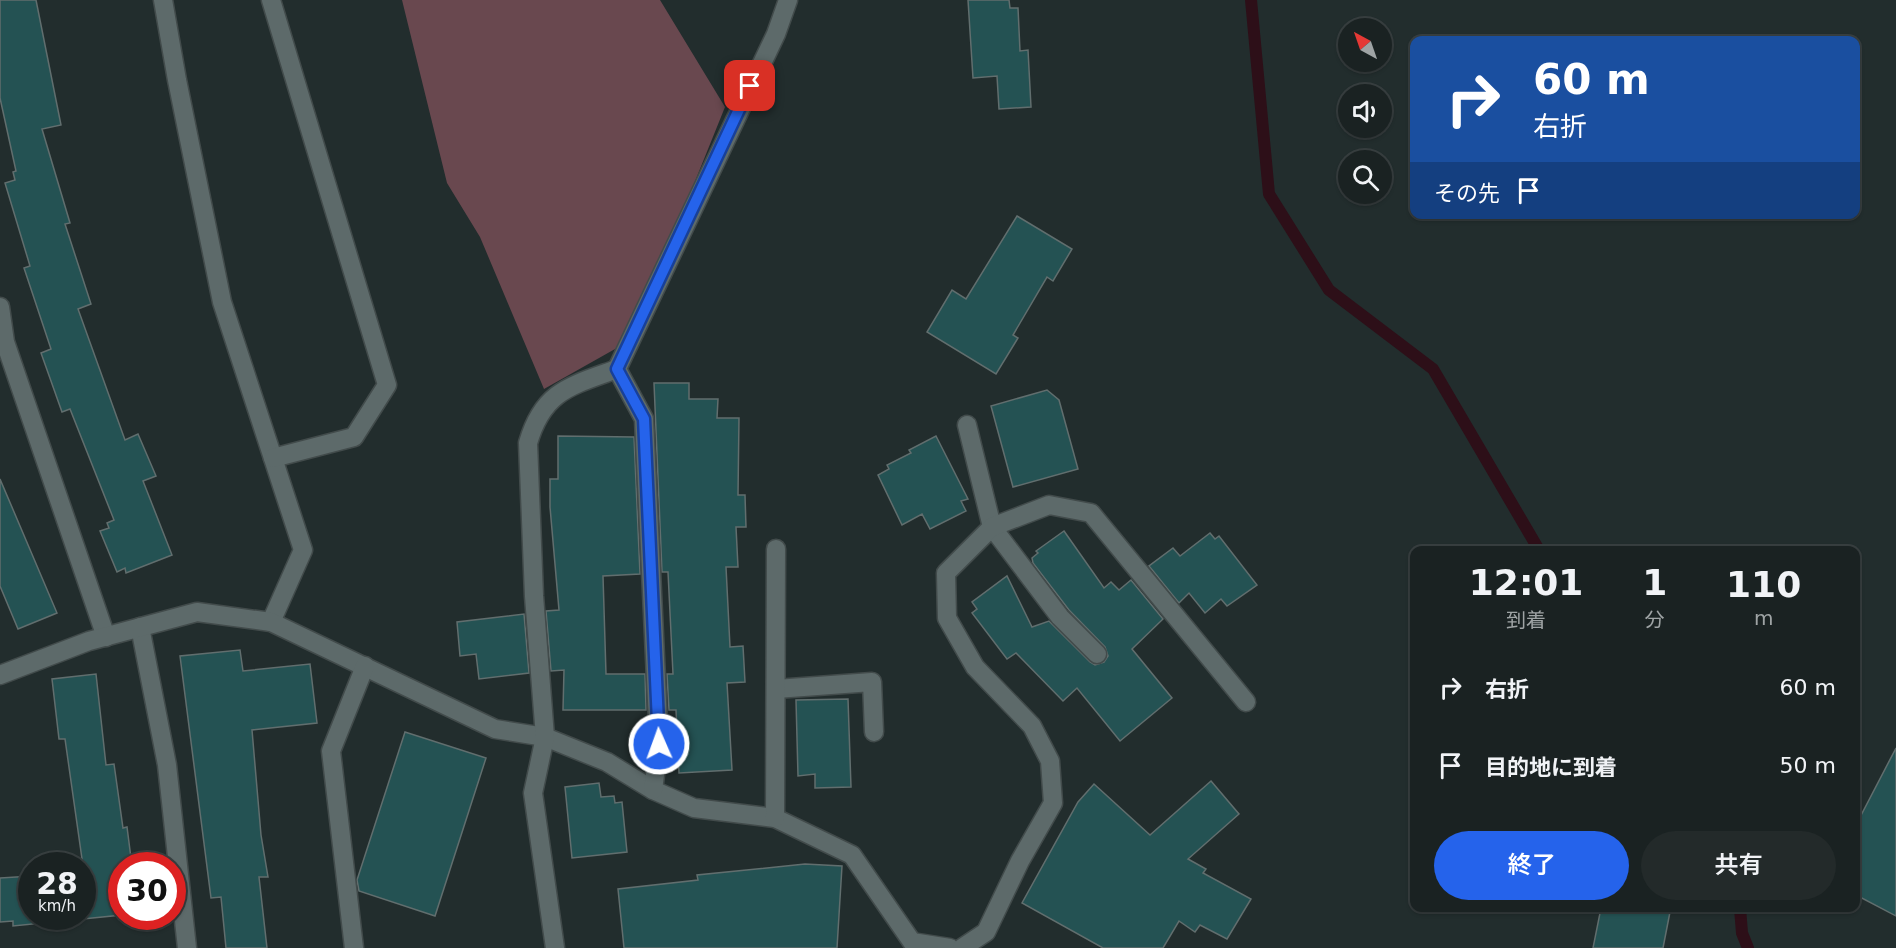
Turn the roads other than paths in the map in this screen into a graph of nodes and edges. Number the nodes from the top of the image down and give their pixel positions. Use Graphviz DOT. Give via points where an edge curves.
graph roads {
  1 [pos="163,0"];
  2 [pos="271,0"];
  3 [pos="788,0"];
  4 [pos="0,307"];
  5 [pos="617,369"];
  6 [pos="967,425"];
  7 [pos="273,458"];
  8 [pos="992,527"];
  9 [pos="776,549"];
  10 [pos="271,622"];
  11 [pos="140,627"];
  12 [pos="106,637"];
  13 [pos="1098,654"];
  14 [pos="365,666"];
  15 [pos="0,675"];
  16 [pos="776,689"];
  17 [pos="1246,702"];
  18 [pos="874,732"];
  19 [pos="545,737"];
  20 [pos="653,790"];
  21 [pos="775,818"];
  22 [pos="187,948"];
  23 [pos="354,948"];
  24 [pos="555,948"];
  25 [pos="950,948"];
  26 [pos="963,948"];
  1 -- 7 [label="street" via="222,302"];
  2 -- 7 [label="street" via="387,385 354,437"];
  3 -- 5 [label="street" via="776,34"];
  4 -- 12 [label="street" via="5,342"];
  5 -- 19 [label="street" via="550,400 534,423 528,443"];
  5 -- 20 [label="street" via="644,419 659,744"];
  6 -- 8 [label="street"];
  7 -- 10 [label="street" via="303,550"];
  8 -- 13 [label="street" via="1060,617"];
  8 -- 17 [label="street" via="1049,505 1091,513"];
  8 -- 26 [label="street" via="946,573 947,618 975,667 1032,726 1050,761 1053,803 986,932"];
  9 -- 16 [label="street"];
  10 -- 11 [label="street" via="197,612"];
  10 -- 14 [label="street"];
  11 -- 12 [label="street"];
  11 -- 22 [label="street" via="167,765"];
  12 -- 15 [label="street"];
  14 -- 19 [label="street" via="495,729"];
  14 -- 23 [label="street" via="331,751"];
  16 -- 18 [label="street" via="872,682"];
  16 -- 21 [label="street"];
  19 -- 20 [label="street" via="607,762"];
  19 -- 24 [label="street" via="533,793"];
  20 -- 21 [label="street" via="694,808"];
  21 -- 25 [label="street" via="852,855 912,942"];
}
